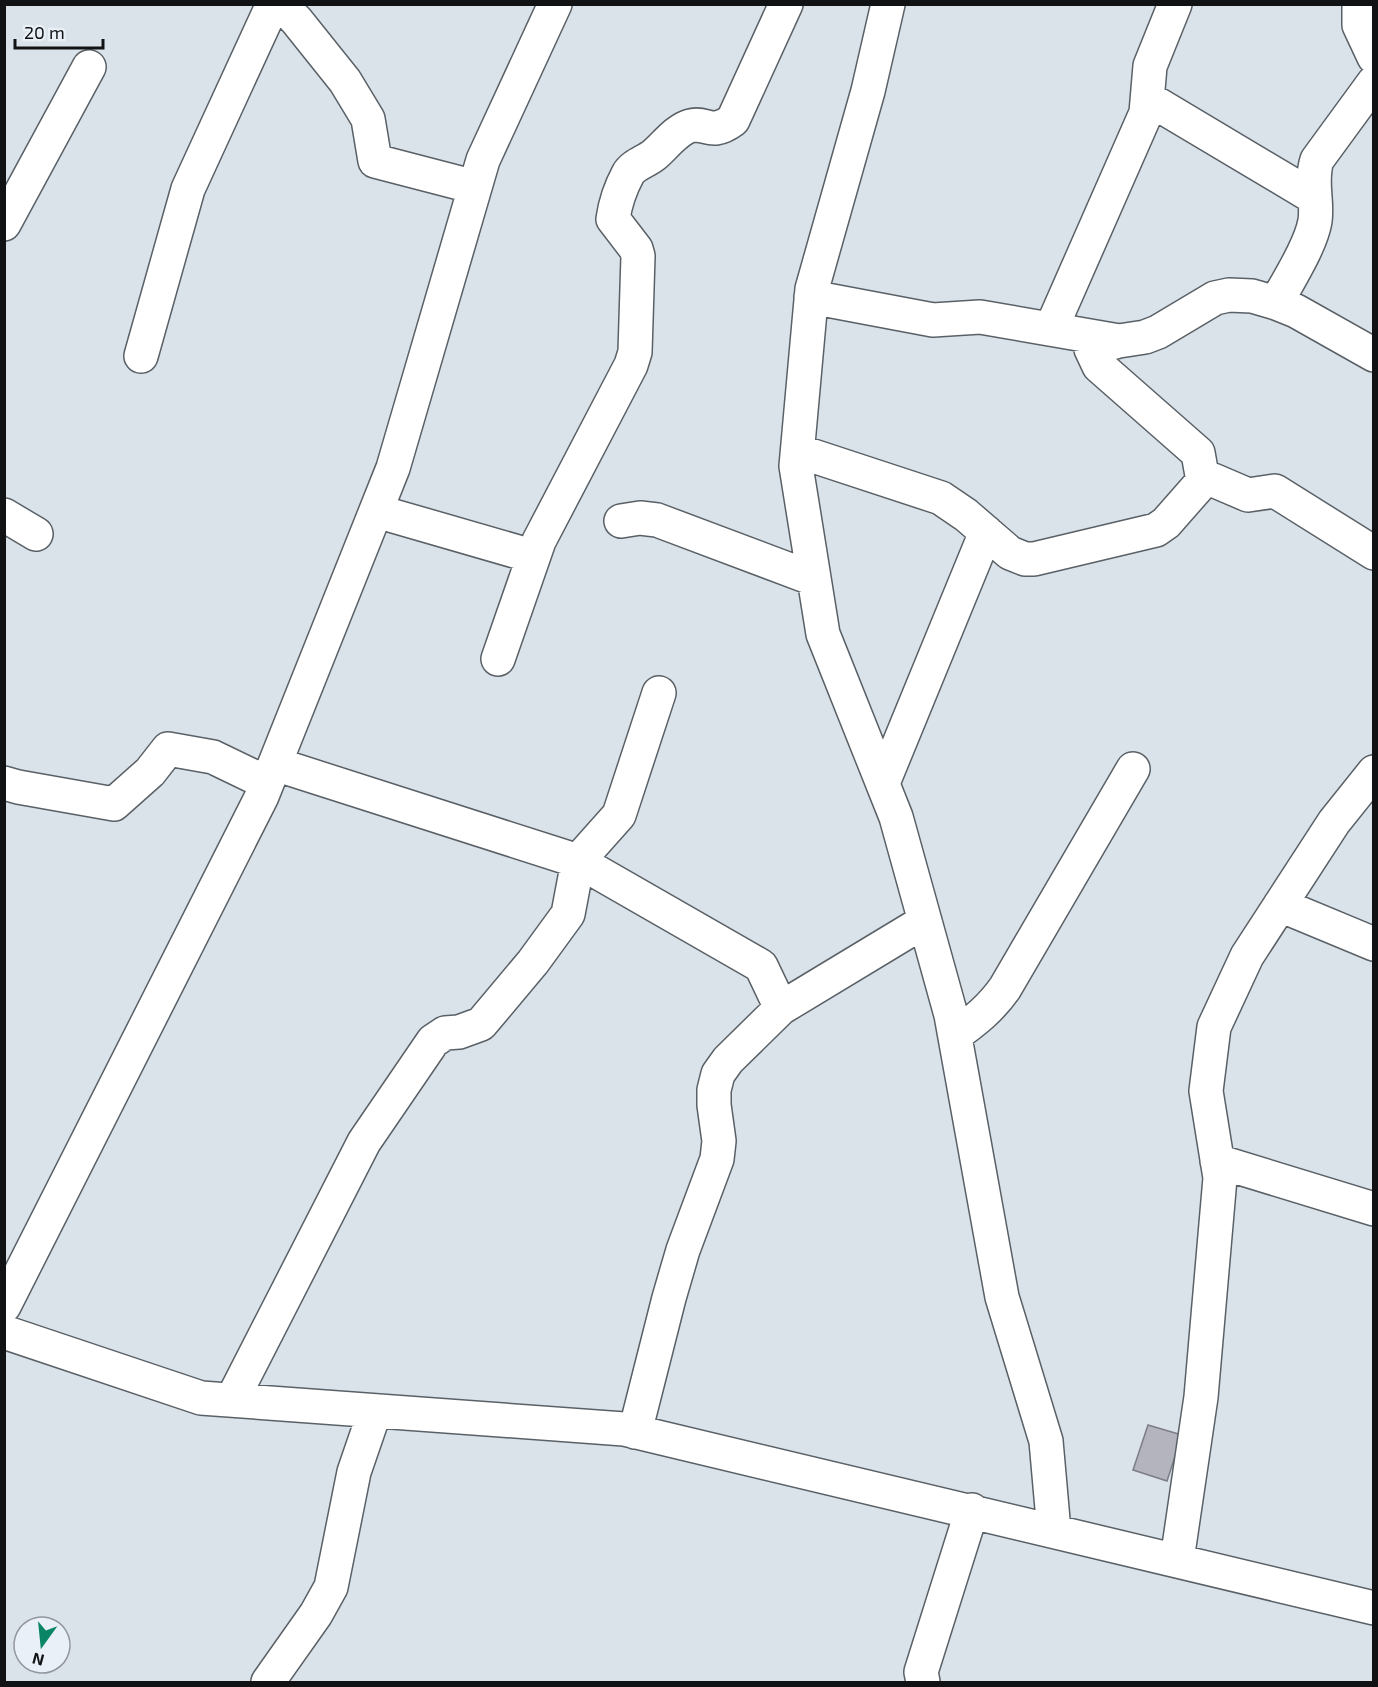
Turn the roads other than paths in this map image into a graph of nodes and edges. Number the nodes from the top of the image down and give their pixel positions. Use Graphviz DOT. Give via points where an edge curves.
graph roads {
  1 [pos="273,4"];
  2 [pos="281,4"];
  3 [pos="555,4"];
  4 [pos="786,4"];
  5 [pos="888,4"];
  6 [pos="1175,4"];
  7 [pos="1359,4"];
  8 [pos="1374,57"];
  9 [pos="89,67"];
  10 [pos="1374,82"];
  11 [pos="1149,99"];
  12 [pos="475,187"];
  13 [pos="1315,198"];
  14 [pos="4,224"];
  15 [pos="811,297"];
  16 [pos="1276,303"];
  17 [pos="1051,329"];
  18 [pos="1119,341"];
  19 [pos="1374,355"];
  20 [pos="141,356"];
  21 [pos="798,451"];
  22 [pos="1203,481"];
  23 [pos="376,511"];
  24 [pos="4,515"];
  25 [pos="621,521"];
  26 [pos="986,532"];
  27 [pos="36,534"];
  28 [pos="1374,553"];
  29 [pos="532,556"];
  30 [pos="814,579"];
  31 [pos="498,659"];
  32 [pos="659,693"];
  33 [pos="1133,769"];
  34 [pos="1374,772"];
  35 [pos="271,773"];
  36 [pos="4,783"];
  37 [pos="883,783"];
  38 [pos="578,861"];
  39 [pos="1280,905"];
  40 [pos="925,921"];
  41 [pos="1374,944"];
  42 [pos="781,1008"];
  43 [pos="955,1035"];
  44 [pos="1217,1161"];
  45 [pos="1374,1209"];
  46 [pos="4,1306"];
  47 [pos="4,1332"];
  48 [pos="232,1400"];
  49 [pos="375,1411"];
  50 [pos="635,1431"];
  51 [pos="972,1510"];
  52 [pos="1054,1531"];
  53 [pos="1177,1560"];
  54 [pos="1374,1608"];
  55 [pos="267,1683"];
  56 [pos="923,1683"];
  1 -- 20 [label="street" via="188,189"];
  2 -- 12 [label="street" via="345,81 368,119 375,161"];
  3 -- 12 [label="street" via="483,160"];
  4 -- 29 [label="street" via="733,120 723,127 686,127 628,175 613,219 638,256 635,352"];
  5 -- 15 [label="street"];
  6 -- 11 [label="street" via="1150,66"];
  7 -- 8 [label="street" via="1359,25"];
  9 -- 14 [label="street"];
  10 -- 13 [label="street" via="1317,160"];
  11 -- 13 [label="street"];
  11 -- 17 [label="street"];
  12 -- 23 [label="street" via="393,468"];
  13 -- 16 [label="street" via="1317,209 1310,238"];
  15 -- 17 [label="street" via="933,320 980,317"];
  15 -- 21 [label="street"];
  16 -- 18 [label="street" via="1252,296 1215,298 1158,332"];
  16 -- 19 [label="street"];
  17 -- 18 [label="street"];
  18 -- 22 [label="street" via="1091,349 1099,366 1198,453"];
  21 -- 26 [label="street" via="941,498"];
  21 -- 30 [label="street" via="796,466"];
  22 -- 26 [label="street" via="1166,523 1134,536 1025,559 1010,553"];
  22 -- 28 [label="street" via="1213,480 1248,495 1275,491"];
  23 -- 29 [label="street"];
  23 -- 35 [label="street"];
  24 -- 27 [label="street"];
  25 -- 30 [label="street" via="657,520"];
  26 -- 37 [label="street"];
  29 -- 31 [label="street"];
  30 -- 37 [label="street" via="823,634"];
  32 -- 38 [label="street" via="619,815"];
  33 -- 43 [label="street" via="1005,988 982,1016"];
  34 -- 39 [label="street" via="1334,822"];
  35 -- 36 [label="street" via="168,748 150,772 114,804"];
  35 -- 38 [label="street"];
  35 -- 46 [label="street"];
  37 -- 40 [label="street"];
  38 -- 42 [label="street" via="761,966"];
  38 -- 48 [label="street" via="568,914 533,963 481,1024 445,1033 433,1041 364,1142"];
  39 -- 41 [label="street"];
  39 -- 44 [label="street" via="1247,956 1214,1027 1206,1091"];
  40 -- 42 [label="street"];
  40 -- 43 [label="street"];
  42 -- 50 [label="street" via="718,1074 714,1097 717,1159 683,1250"];
  43 -- 52 [label="street" via="1002,1297 1046,1441"];
  44 -- 45 [label="street"];
  44 -- 53 [label="street" via="1220,1178 1201,1397"];
  47 -- 48 [label="street" via="201,1398"];
  48 -- 49 [label="street"];
  49 -- 50 [label="street"];
  49 -- 55 [label="street" via="354,1472 331,1587"];
  50 -- 51 [label="street"];
  51 -- 52 [label="street"];
  51 -- 56 [label="street" via="921,1672"];
  52 -- 53 [label="street"];
  53 -- 54 [label="street"];
}
